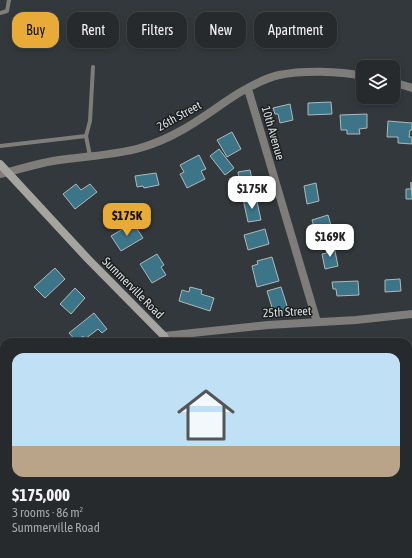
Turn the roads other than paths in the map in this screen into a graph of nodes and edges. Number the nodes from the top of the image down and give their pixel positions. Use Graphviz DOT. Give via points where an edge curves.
graph roads {
  1 [pos="10,0"];
  2 [pos="0,13"];
  3 [pos="93,67"];
  4 [pos="356,75"];
  5 [pos="400,84"];
  6 [pos="412,88"];
  7 [pos="248,89"];
  8 [pos="86,136"];
  9 [pos="0,146"];
  10 [pos="90,156"];
  11 [pos="0,164"];
  12 [pos="4,173"];
  13 [pos="412,314"];
  14 [pos="316,322"];
  15 [pos="164,338"];
  16 [pos="172,338"];
  1 -- 2 [label="lane" via="7,11"];
  3 -- 8 [label="lane" via="90,121"];
  4 -- 7 [label="street, 26th Street" via="293,73 279,75"];
  5 -- 6 [label="street"];
  7 -- 10 [label="street, 26th Street" via="171,137 140,148"];
  7 -- 14 [label="street, 10th Avenue"];
  8 -- 9 [label="lane"];
  8 -- 10 [label="lane"];
  10 -- 12 [label="street, 26th Street" via="52,161"];
  11 -- 12 [label="main road, Summerville Road"];
  12 -- 15 [label="main road, Summerville Road"];
  13 -- 14 [label="street, 25th Street"];
  14 -- 16 [label="street, 25th Street" via="268,325"];
}
